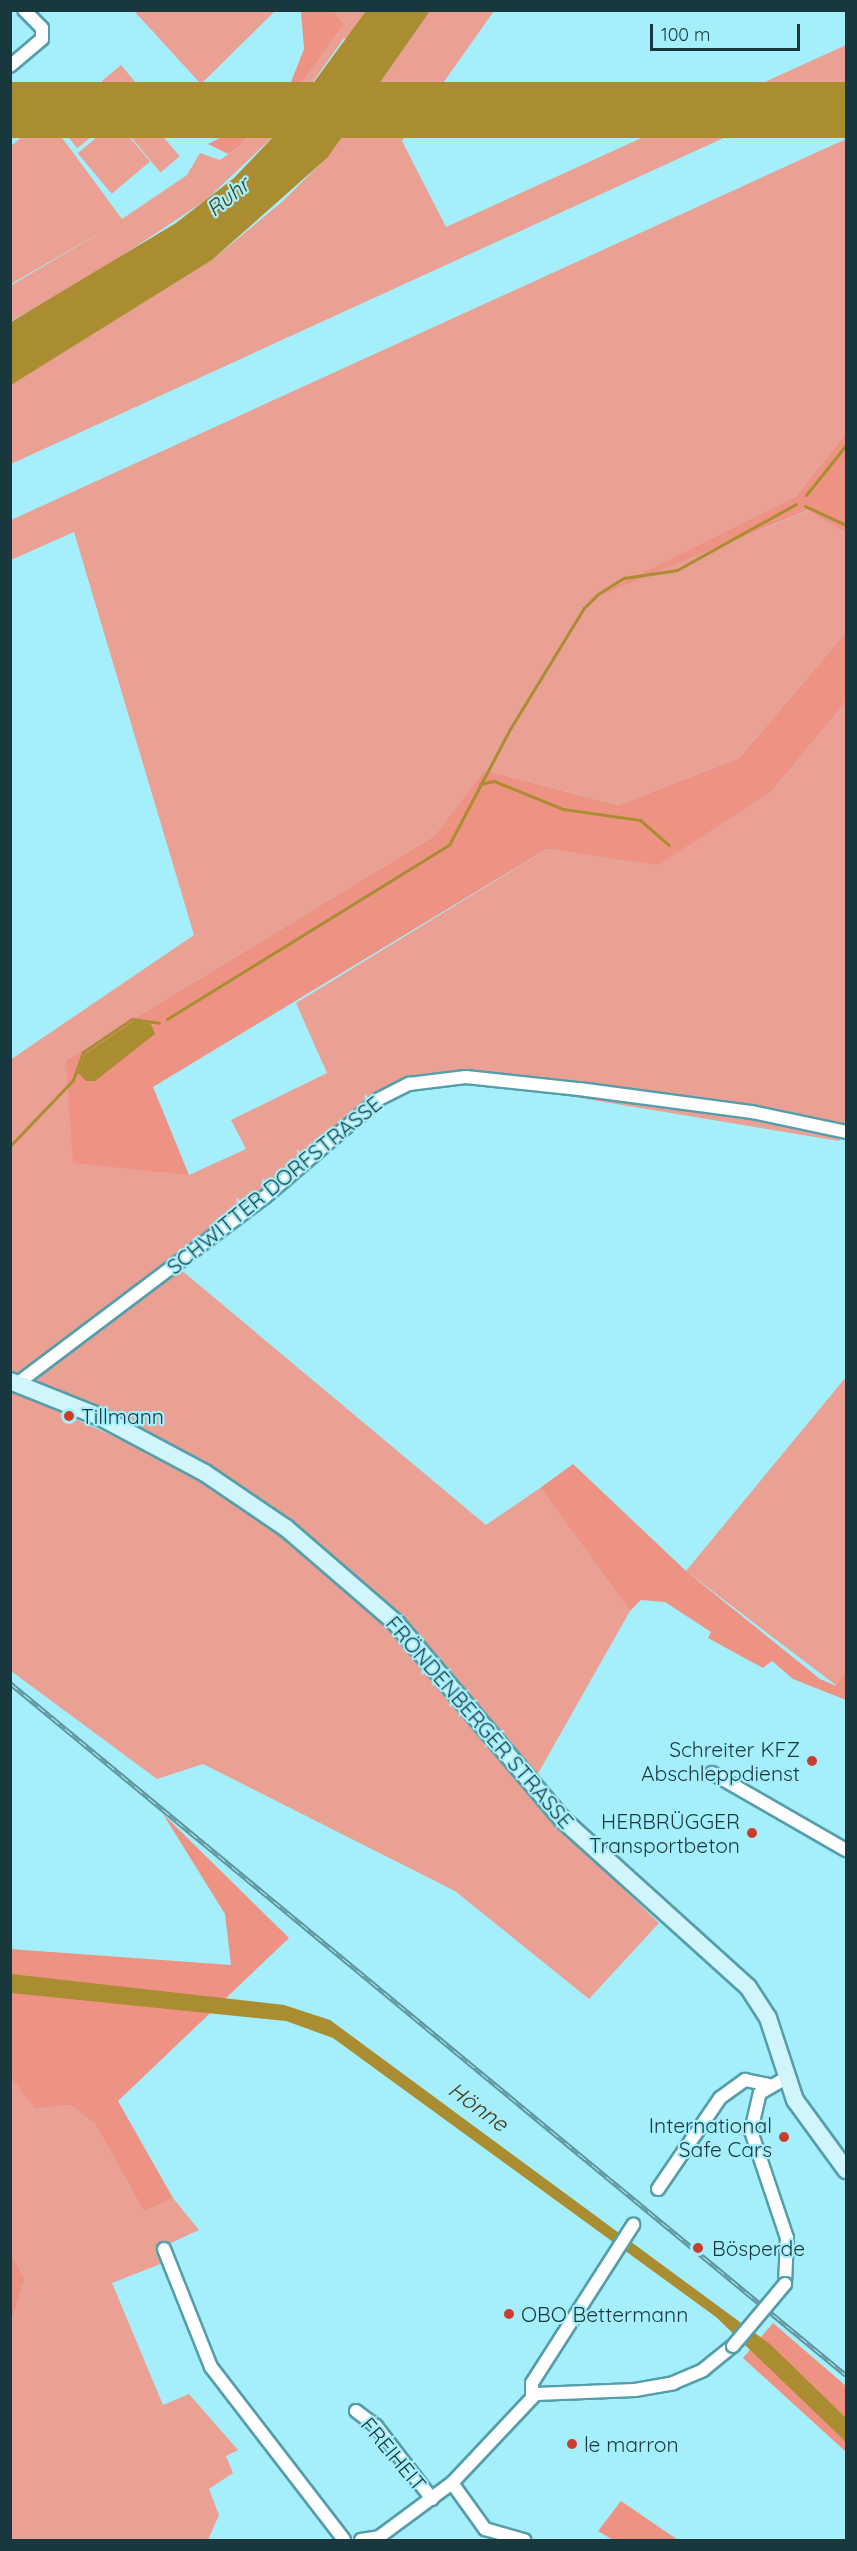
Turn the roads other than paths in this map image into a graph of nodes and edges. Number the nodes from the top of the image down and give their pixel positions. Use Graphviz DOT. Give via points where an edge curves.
graph roads {
  1 [pos="24,10"];
  2 [pos="10,66"];
  3 [pos="846,1132"];
  4 [pos="14,1382"];
  5 [pos="712,1773"];
  6 [pos="846,1850"];
  7 [pos="786,2078"];
  8 [pos="768,2085"];
  9 [pos="846,2170"];
  10 [pos="658,2189"];
  11 [pos="630,2229"];
  12 [pos="164,2249"];
  13 [pos="532,2397"];
  14 [pos="356,2411"];
  15 [pos="452,2483"];
  16 [pos="432,2499"];
  17 [pos="380,2539"];
  18 [pos="344,2541"];
  19 [pos="361,2541"];
  20 [pos="524,2541"];
  1 -- 2 [label="street" via="42,28 42,39"];
  3 -- 4 [label="street, SCHWITTER DORFSTRASSE" via="752,1112 579,1089 466,1077 409,1084 379,1099 266,1197"];
  4 -- 7 [label="main road, FRÖNDENBERGER STRASSE" via="100,1417 205,1473 355,1584 435,1663 563,1820 748,1987 768,2018"];
  5 -- 6 [label="street"];
  7 -- 8 [label="street"];
  7 -- 9 [label="main road, FRÖNDENBERGER STRASSE" via="798,2105"];
  8 -- 10 [label="street" via="745,2080 720,2098"];
  8 -- 13 [label="street, bridge" via="755,2102 751,2132 787,2238 785,2284 733,2346 703,2370 674,2383"];
  11 -- 13 [label="street" via="532,2383"];
  12 -- 18 [label="street" via="211,2367"];
  13 -- 15 [label="street"];
  14 -- 16 [label="street, FREIHEIT" via="376,2426"];
  15 -- 16 [label="street"];
  15 -- 20 [label="street" via="485,2529"];
  16 -- 17 [label="street"];
  17 -- 19 [label="street"];
}
